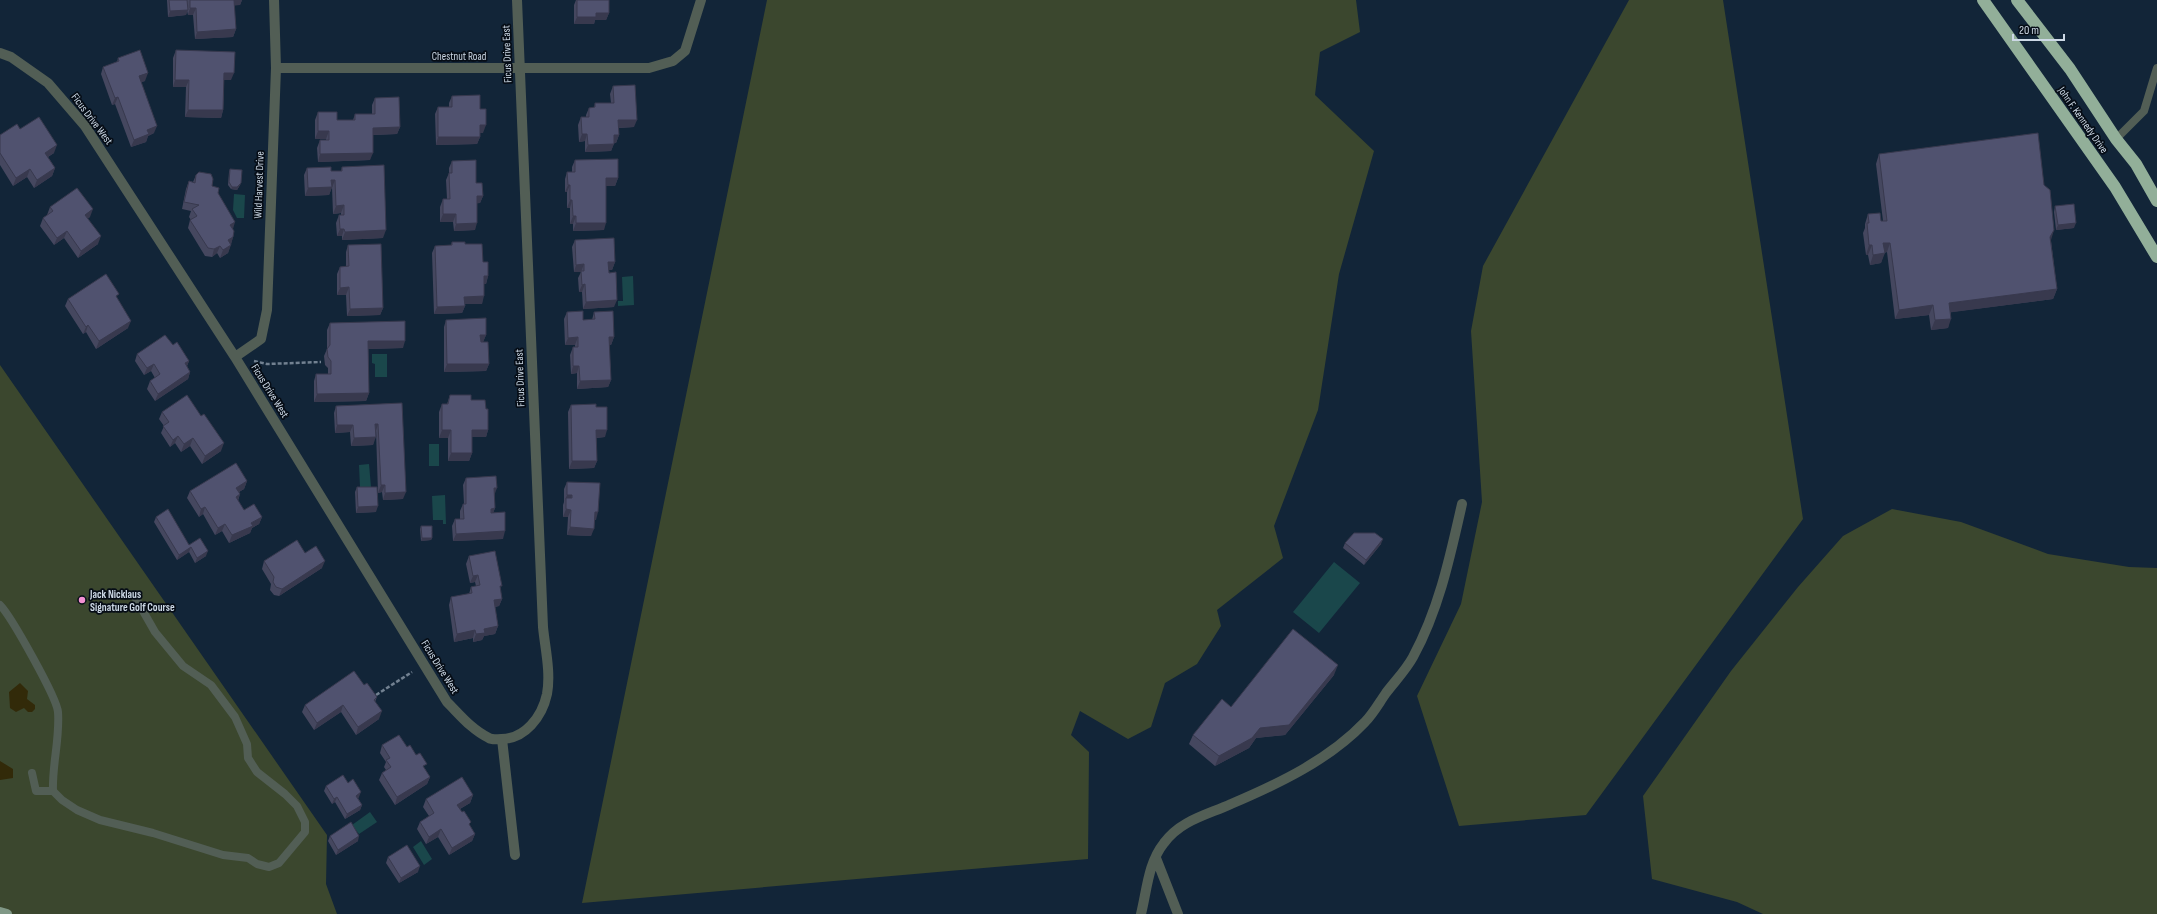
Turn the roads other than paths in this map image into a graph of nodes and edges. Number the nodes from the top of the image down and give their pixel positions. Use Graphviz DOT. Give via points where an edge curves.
graph roads {
  1 [pos="274,0"];
  2 [pos="517,0"];
  3 [pos="701,0"];
  4 [pos="1983,0"];
  5 [pos="2018,0"];
  6 [pos="0,53"];
  7 [pos="276,68"];
  8 [pos="519,68"];
  9 [pos="2157,68"];
  10 [pos="2116,139"];
  11 [pos="2136,164"];
  12 [pos="2157,183"];
  13 [pos="2157,201"];
  14 [pos="2157,257"];
  15 [pos="234,356"];
  16 [pos="1462,504"];
  17 [pos="135,596"];
  18 [pos="0,605"];
  19 [pos="507,739"];
  20 [pos="32,773"];
  21 [pos="53,791"];
  22 [pos="515,855"];
  23 [pos="1156,858"];
  24 [pos="0,912"];
  25 [pos="7,914"];
  26 [pos="1141,914"];
  27 [pos="1178,914"];
  1 -- 7 [label="street, Wild Harvest Drive"];
  2 -- 8 [label="street, Ficus Drive East"];
  3 -- 8 [label="street, Chestnut Road" via="685,51 673,61 649,68"];
  4 -- 14 [label="highway, John F. Kennedy Drive" via="2115,188"];
  5 -- 10 [label="highway, John F. Kennedy Drive" via="2070,70"];
  6 -- 15 [label="street, Ficus Drive West" via="48,83 85,126"];
  7 -- 8 [label="street, Chestnut Road"];
  7 -- 15 [label="street, Wild Harvest Drive" via="267,310 261,339"];
  8 -- 19 [label="street, Ficus Drive East" via="543,627 548,668 547,694 540,713 528,730"];
  9 -- 10 [label="lane" via="2144,111"];
  10 -- 11 [label="highway, John F. Kennedy Drive"];
  11 -- 12 [label="highway"];
  11 -- 13 [label="highway, John F. Kennedy Drive"];
  15 -- 19 [label="street, Ficus Drive West" via="447,702 470,726 490,739"];
  16 -- 23 [label="street" via="1447,572 1428,625 1413,658 1365,722 1326,755 1281,781 1191,820 1164,843"];
  17 -- 21 [label="lane" via="155,632 184,666 211,685 235,717 247,744 248,758 257,772 297,806 305,822 305,832 279,862 270,867 256,864 248,858 223,855 153,833 100,820 77,810"];
  18 -- 21 [label="lane" via="39,670 58,709"];
  19 -- 22 [label="street"];
  20 -- 21 [label="lane" via="36,791"];
  23 -- 26 [label="street" via="1147,881"];
  23 -- 27 [label="street"];
  24 -- 25 [label="main road"];
}
